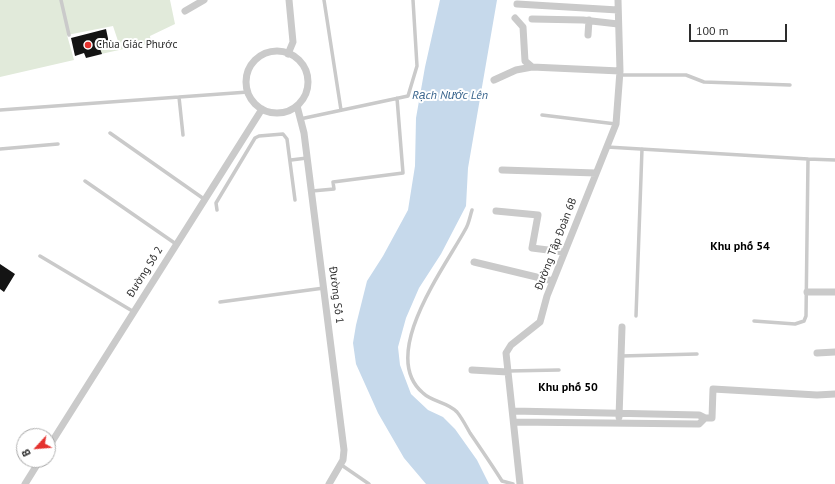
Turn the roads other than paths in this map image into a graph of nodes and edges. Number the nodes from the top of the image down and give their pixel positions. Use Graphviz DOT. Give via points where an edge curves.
graph roads {
  1 [pos="61,0"];
  2 [pos="204,0"];
  3 [pos="289,0"];
  4 [pos="324,0"];
  5 [pos="413,0"];
  6 [pos="618,0"];
  7 [pos="517,4"];
  8 [pos="618,10"];
  9 [pos="186,11"];
  10 [pos="515,18"];
  11 [pos="532,19"];
  12 [pos="589,20"];
  13 [pos="618,24"];
  14 [pos="69,35"];
  15 [pos="588,35"];
  16 [pos="288,54"];
  17 [pos="532,67"];
  18 [pos="619,73"];
  19 [pos="494,80"];
  20 [pos="790,85"];
  21 [pos="248,92"];
  22 [pos="179,97"];
  23 [pos="397,98"];
  24 [pos="297,106"];
  25 [pos="262,109"];
  26 [pos="0,110"];
  27 [pos="341,110"];
  28 [pos="542,115"];
  29 [pos="300,119"];
  30 [pos="616,124"];
  31 [pos="110,133"];
  32 [pos="183,135"];
  33 [pos="58,144"];
  34 [pos="606,147"];
  35 [pos="0,149"];
  36 [pos="642,149"];
  37 [pos="307,158"];
  38 [pos="808,159"];
  39 [pos="291,160"];
  40 [pos="835,160"];
  41 [pos="502,170"];
  42 [pos="596,173"];
  43 [pos="85,181"];
  44 [pos="311,191"];
  45 [pos="204,199"];
  46 [pos="295,200"];
  47 [pos="217,210"];
  48 [pos="472,210"];
  49 [pos="496,212"];
  50 [pos="176,244"];
  51 [pos="564,252"];
  52 [pos="40,256"];
  53 [pos="474,262"];
  54 [pos="553,280"];
  55 [pos="324,288"];
  56 [pos="807,292"];
  57 [pos="835,292"];
  58 [pos="220,302"];
  59 [pos="134,312"];
  60 [pos="636,316"];
  61 [pos="754,321"];
  62 [pos="622,327"];
  63 [pos="835,352"];
  64 [pos="817,353"];
  65 [pos="697,354"];
  66 [pos="621,356"];
  67 [pos="472,370"];
  68 [pos="559,370"];
  69 [pos="508,372"];
  70 [pos="835,394"];
  71 [pos="513,411"];
  72 [pos="619,413"];
  73 [pos="704,418"];
  74 [pos="620,421"];
  75 [pos="514,422"];
  76 [pos="56,435"];
  77 [pos="340,464"];
  78 [pos="35,468"];
  79 [pos="25,484"];
  80 [pos="329,484"];
  81 [pos="369,484"];
  82 [pos="513,484"];
  83 [pos="520,484"];
  1 -- 14 [label="lane"];
  2 -- 9 [label="street"];
  3 -- 16 [label="street" via="293,42"];
  4 -- 27 [label="lane"];
  5 -- 23 [label="lane" via="417,66 408,96"];
  6 -- 8 [label="street, Đường Tập Đoàn 6B"];
  7 -- 8 [label="street"];
  8 -- 13 [label="street, Đường Tập Đoàn 6B"];
  10 -- 17 [label="street" via="523,27 525,61"];
  11 -- 12 [label="street"];
  12 -- 13 [label="street"];
  12 -- 15 [label="street"];
  13 -- 18 [label="street, Đường Tập Đoàn 6B"];
  16 -- 21 [label="street" via="272,52 254,61 248,72"];
  16 -- 24 [label="street" via="302,64 307,76 305,96"];
  17 -- 18 [label="street"];
  17 -- 19 [label="street" via="516,70"];
  18 -- 20 [label="lane" via="686,75 704,82"];
  18 -- 30 [label="street, Đường Tập Đoàn 6B"];
  21 -- 22 [label="lane"];
  21 -- 25 [label="street" via="255,104"];
  22 -- 26 [label="lane"];
  22 -- 32 [label="lane"];
  23 -- 27 [label="lane"];
  23 -- 44 [label="lane" via="403,173 333,182 334,189"];
  24 -- 25 [label="street" via="279,113"];
  24 -- 29 [label="street, Đường Số 1"];
  25 -- 45 [label="street, Đường Số 2"];
  27 -- 29 [label="lane"];
  28 -- 30 [label="lane"];
  29 -- 37 [label="street, Đường Số 1"];
  30 -- 34 [label="street, Đường Tập Đoàn 6B"];
  31 -- 45 [label="lane"];
  33 -- 35 [label="lane"];
  34 -- 36 [label="lane"];
  34 -- 42 [label="street, Đường Tập Đoàn 6B"];
  36 -- 38 [label="lane"];
  36 -- 60 [label="lane"];
  37 -- 39 [label="lane"];
  37 -- 44 [label="street, Đường Số 1"];
  38 -- 40 [label="lane"];
  38 -- 56 [label="lane"];
  39 -- 46 [label="lane"];
  39 -- 47 [label="lane" via="287,139 283,134 255,138 216,203"];
  41 -- 42 [label="street"];
  42 -- 51 [label="street, Đường Tập Đoàn 6B"];
  43 -- 50 [label="lane"];
  44 -- 55 [label="street, Đường Số 1"];
  45 -- 50 [label="street, Đường Số 2"];
  48 -- 82 [label="lane" via="466,229 424,302 413,330 407,361 412,380 423,394 457,412 502,481"];
  49 -- 51 [label="street" via="538,215 532,248"];
  50 -- 59 [label="street, Đường Số 2"];
  51 -- 54 [label="street, Đường Tập Đoàn 6B"];
  52 -- 59 [label="lane"];
  53 -- 54 [label="street"];
  54 -- 69 [label="street, Đường Tập Đoàn 6B" via="540,322 511,344 506,353"];
  55 -- 58 [label="lane"];
  55 -- 77 [label="street, Đường Số 1" via="344,450"];
  56 -- 57 [label="street"];
  56 -- 61 [label="lane" via="804,321 795,324"];
  59 -- 76 [label="street, Đường Số 2"];
  62 -- 66 [label="street"];
  63 -- 64 [label="street"];
  65 -- 66 [label="lane"];
  66 -- 72 [label="street"];
  67 -- 69 [label="street"];
  68 -- 69 [label="lane"];
  69 -- 71 [label="street, Đường Tập Đoàn 6B"];
  70 -- 73 [label="street" via="713,389 712,418"];
  71 -- 72 [label="street"];
  71 -- 75 [label="street, Đường Tập Đoàn 6B"];
  72 -- 73 [label="street" via="699,415"];
  72 -- 74 [label="street"];
  73 -- 74 [label="street" via="699,424"];
  74 -- 75 [label="street"];
  75 -- 83 [label="street, Đường Tập Đoàn 6B"];
  77 -- 80 [label="street, Đường Số 1"];
  77 -- 81 [label="lane"];
  78 -- 79 [label="street"];
}
